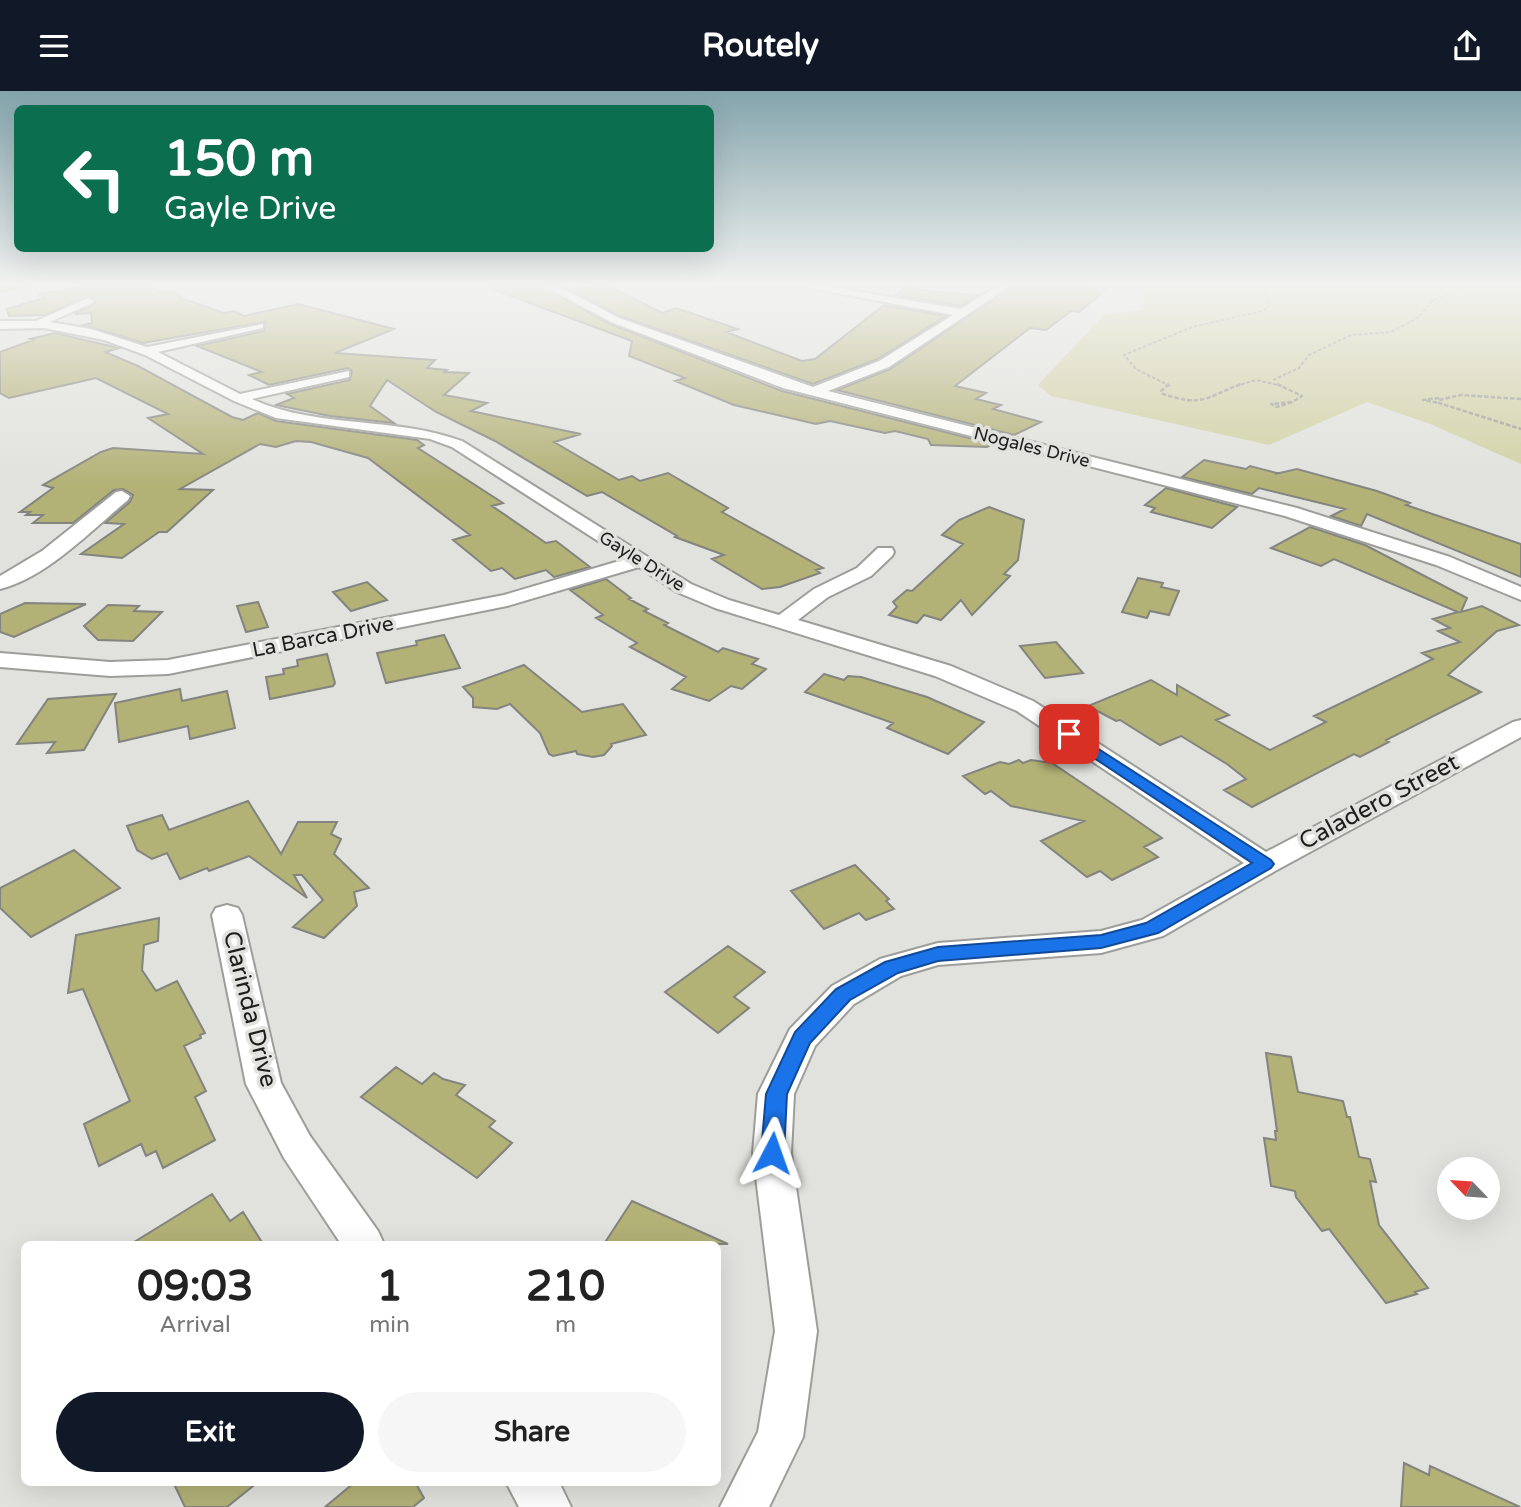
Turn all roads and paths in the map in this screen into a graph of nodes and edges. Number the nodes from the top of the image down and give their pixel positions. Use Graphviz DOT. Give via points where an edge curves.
graph roads {
  1 [pos="147,352"];
  2 [pos="703,352"];
  3 [pos="903,352"];
  4 [pos="1131,352"];
  5 [pos="1316,352"];
  6 [pos="344,374"];
  7 [pos="1272,380"];
  8 [pos="813,392"];
  9 [pos="239,398"];
  10 [pos="1521,399"];
  11 [pos="1292,402"];
  12 [pos="1521,429"];
  13 [pos="121,496"];
  14 [pos="885,552"];
  15 [pos="640,561"];
  16 [pos="0,583"];
  17 [pos="1521,594"];
  18 [pos="782,622"];
  19 [pos="0,660"];
  20 [pos="1521,727"];
  21 [pos="1265,864"];
  22 [pos="227,915"];
  23 [pos="362,1241"];
  24 [pos="533,1486"];
  25 [pos="547,1507"];
  26 [pos="744,1507"];
  1 -- 9 [label="street, Gayle Drive"];
  2 -- 8 [label="street, Nogales Drive"];
  3 -- 8 [label="street"];
  4 -- 7 [label="path" via="1124,355 1136,369 1169,383 1163,394 1189,401 1247,382"];
  5 -- 7 [label="path" via="1301,368"];
  6 -- 9 [label="street"];
  7 -- 11 [label="path" via="1300,393"];
  8 -- 17 [label="street, Nogales Drive" via="1303,516 1443,561"];
  9 -- 15 [label="street, Gayle Drive" via="281,415 423,434 457,444"];
  10 -- 12 [label="path" via="1461,395 1439,401"];
  11 -- 11 [label="path" via="1280,408 1271,405 1271,404"];
  13 -- 16 [label="street" via="42,561"];
  14 -- 18 [label="street" via="864,572 821,593"];
  15 -- 18 [label="street, Gayle Drive" via="684,588"];
  15 -- 19 [label="street, La Barca Drive" via="507,600 168,667 110,669"];
  18 -- 21 [label="street, Gayle Drive" via="943,671 1025,706"];
  20 -- 21 [label="street, Caladero Street"];
  21 -- 26 [label="street, Caladero Street" via="1152,928 1101,941 938,954 891,967 843,995 802,1038 776,1094 772,1153 796,1331 780,1437"];
  22 -- 23 [label="street, Clarinda Drive" via="264,1084 297,1147"];
  24 -- 25 [label="street"];
}
